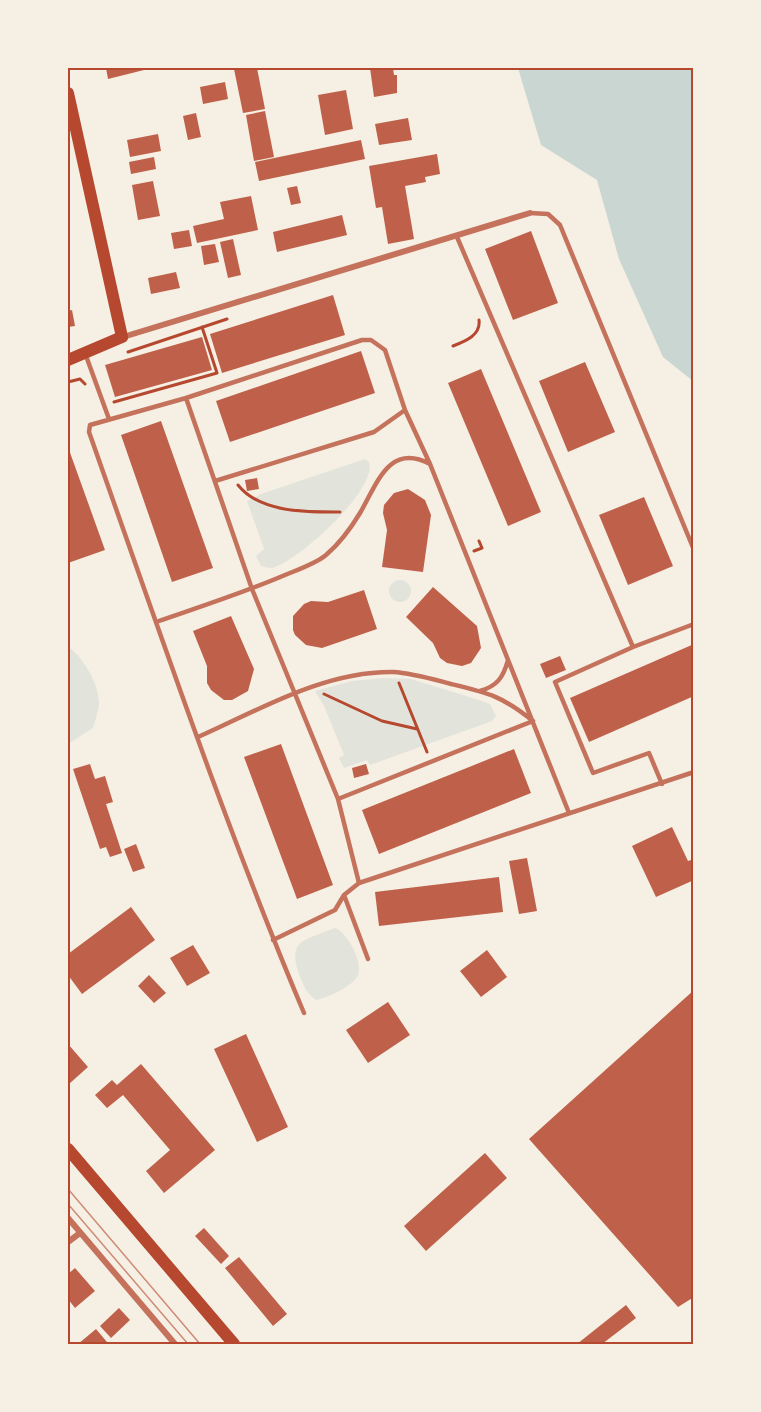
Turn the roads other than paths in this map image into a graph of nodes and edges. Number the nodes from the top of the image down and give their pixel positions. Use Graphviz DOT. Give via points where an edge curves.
graph roads {
  1 [pos="68,93"];
  2 [pos="530,213"];
  3 [pos="457,237"];
  4 [pos="122,337"];
  5 [pos="85,353"];
  6 [pos="68,360"];
  7 [pos="186,398"];
  8 [pos="405,410"];
  9 [pos="109,419"];
  10 [pos="430,464"];
  11 [pos="215,481"];
  12 [pos="693,550"];
  13 [pos="252,589"];
  14 [pos="156,622"];
  15 [pos="693,624"];
  16 [pos="633,647"];
  17 [pos="508,658"];
  18 [pos="480,691"];
  19 [pos="295,694"];
  20 [pos="533,721"];
  21 [pos="198,737"];
  22 [pos="693,772"];
  23 [pos="662,784"];
  24 [pos="338,799"];
  25 [pos="569,813"];
  26 [pos="359,883"];
  27 [pos="344,895"];
  28 [pos="273,940"];
  29 [pos="368,959"];
  30 [pos="304,1013"];
  31 [pos="68,1149"];
  32 [pos="68,1218"];
  33 [pos="80,1233"];
  34 [pos="68,1242"];
  35 [pos="176,1344"];
  36 [pos="234,1344"];
  1 -- 4 [label="main road"];
  2 -- 3 [label="street"];
  2 -- 12 [label="lane" via="548,214 560,225"];
  3 -- 4 [label="street"];
  3 -- 16 [label="lane"];
  4 -- 5 [label="main road"];
  5 -- 6 [label="main road"];
  5 -- 9 [label="lane"];
  7 -- 8 [label="lane" via="371,340 385,350"];
  7 -- 9 [label="lane"];
  7 -- 11 [label="lane"];
  8 -- 10 [label="lane"];
  8 -- 11 [label="lane" via="374,432"];
  9 -- 14 [label="lane" via="90,425 89,432"];
  10 -- 13 [label="lane" via="418,458 394,462 383,470 350,529 325,557"];
  10 -- 17 [label="lane"];
  11 -- 13 [label="lane"];
  13 -- 14 [label="lane"];
  13 -- 19 [label="lane"];
  14 -- 21 [label="lane"];
  15 -- 16 [label="lane"];
  16 -- 23 [label="lane" via="555,682 593,773 649,753"];
  17 -- 18 [label="lane" via="505,673 494,687"];
  17 -- 20 [label="lane"];
  18 -- 19 [label="lane" via="395,672 348,677"];
  18 -- 20 [label="lane" via="506,700"];
  19 -- 21 [label="lane"];
  19 -- 24 [label="lane"];
  20 -- 24 [label="lane"];
  20 -- 25 [label="lane"];
  21 -- 28 [label="lane"];
  22 -- 23 [label="lane"];
  23 -- 25 [label="lane"];
  24 -- 26 [label="lane"];
  25 -- 26 [label="lane"];
  26 -- 27 [label="lane"];
  27 -- 28 [label="lane" via="335,910"];
  27 -- 29 [label="lane"];
  28 -- 30 [label="lane"];
  31 -- 36 [label="main road"];
  32 -- 33 [label="street"];
  33 -- 34 [label="street"];
  33 -- 35 [label="street"];
}
